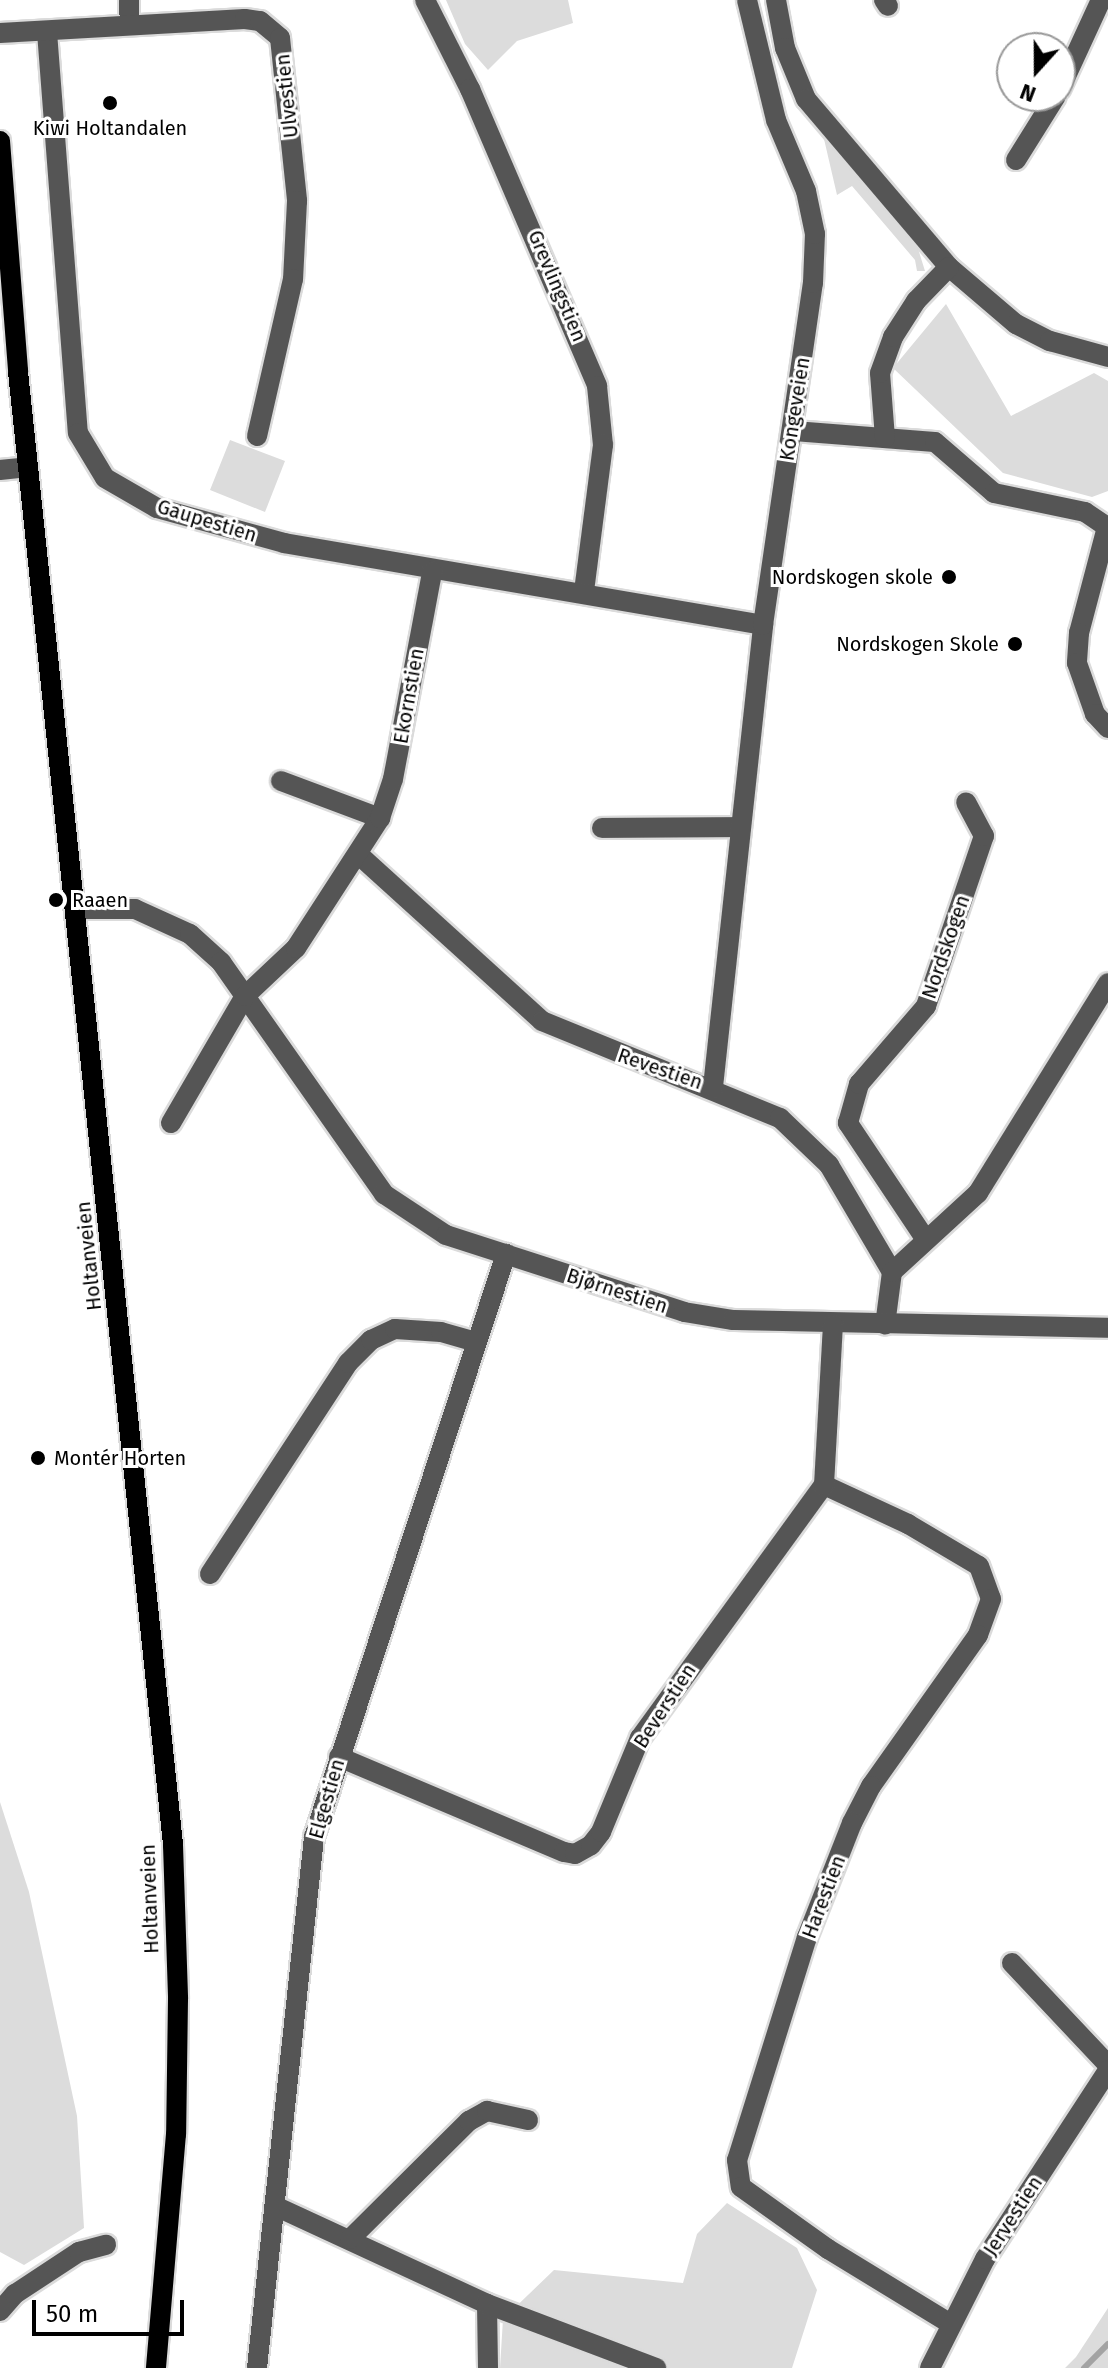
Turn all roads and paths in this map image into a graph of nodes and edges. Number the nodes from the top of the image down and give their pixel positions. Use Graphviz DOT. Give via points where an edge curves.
graph roads {
  1 [pos="129,0"];
  2 [pos="425,0"];
  3 [pos="747,0"];
  4 [pos="776,0"];
  5 [pos="1101,0"];
  6 [pos="130,25"];
  7 [pos="47,32"];
  8 [pos="0,33"];
  9 [pos="1076,54"];
  10 [pos="1046,112"];
  11 [pos="0,141"];
  12 [pos="1016,160"];
  13 [pos="949,267"];
  14 [pos="1108,357"];
  15 [pos="794,431"];
  16 [pos="257,436"];
  17 [pos="885,438"];
  18 [pos="28,467"];
  19 [pos="0,470"];
  20 [pos="432,572"];
  21 [pos="584,592"];
  22 [pos="763,625"];
  23 [pos="1108,728"];
  24 [pos="281,781"];
  25 [pos="966,802"];
  26 [pos="380,818"];
  27 [pos="741,827"];
  28 [pos="602,828"];
  29 [pos="359,855"];
  30 [pos="77,909"];
  31 [pos="1108,983"];
  32 [pos="245,996"];
  33 [pos="713,1087"];
  34 [pos="171,1123"];
  35 [pos="926,1240"];
  36 [pos="506,1254"];
  37 [pos="892,1272"];
  38 [pos="833,1325"];
  39 [pos="885,1325"];
  40 [pos="1108,1328"];
  41 [pos="476,1342"];
  42 [pos="824,1485"];
  43 [pos="210,1574"];
  44 [pos="339,1757"];
  45 [pos="1012,1963"];
  46 [pos="1108,2067"];
  47 [pos="528,2120"];
  48 [pos="275,2206"];
  49 [pos="350,2239"];
  50 [pos="106,2245"];
  51 [pos="487,2304"];
  52 [pos="0,2311"];
  53 [pos="949,2323"];
  54 [pos="156,2368"];
  55 [pos="257,2368"];
  56 [pos="488,2368"];
  57 [pos="656,2368"];
  58 [pos="930,2368"];
  1 -- 6 [label="street"];
  2 -- 21 [label="street, Grevlingstien" via="470,89 597,386 603,445"];
  3 -- 15 [label="street, Kongeveien" via="776,120 806,191 815,234"];
  4 -- 13 [label="street" via="785,48 806,99"];
  5 -- 9 [label="street"];
  6 -- 7 [label="street, Ulvestien"];
  6 -- 16 [label="street, Ulvestien" via="260,21 280,38 297,201 293,279"];
  7 -- 8 [label="street, Ulvestien"];
  7 -- 20 [label="street, Gaupestien" via="77,421 95,469 131,495 191,520"];
  10 -- 12 [label="street"];
  11 -- 18 [label="main road, Holtanveien"];
  13 -- 14 [label="street" via="1016,324 1050,341"];
  13 -- 17 [label="street" via="916,301 893,337 880,373"];
  15 -- 17 [label="street"];
  15 -- 22 [label="street, Kongeveien"];
  17 -- 23 [label="street" via="935,442 994,493 1085,512 1107,527 1079,633 1077,663 1095,714"];
  18 -- 19 [label="street"];
  18 -- 30 [label="main road, Holtanveien"];
  20 -- 21 [label="street, Gaupestien"];
  20 -- 26 [label="street, Ekornstien" via="393,779"];
  21 -- 22 [label="street, Gaupestien"];
  22 -- 27 [label="street, Kongeveien"];
  24 -- 26 [label="street"];
  25 -- 35 [label="street, Nordskogen" via="984,836 926,1006 859,1084 848,1123"];
  26 -- 29 [label="street, Ekornstien"];
  27 -- 28 [label="street"];
  27 -- 33 [label="street, Kongeveien"];
  29 -- 32 [label="street, Ekornstien" via="296,948"];
  29 -- 33 [label="street, Revestien" via="542,1021 643,1065"];
  30 -- 32 [label="street, Bjørnestien" via="135,909 190,934 221,962"];
  30 -- 54 [label="main road, Holtanveien" via="173,1845 176,2134"];
  31 -- 35 [label="street" via="978,1193"];
  32 -- 34 [label="street"];
  32 -- 36 [label="street, Bjørnestien" via="384,1194 446,1235"];
  33 -- 37 [label="street, Revestien" via="780,1118 829,1165"];
  35 -- 37 [label="street"];
  36 -- 38 [label="street, Bjørnestien" via="684,1312"];
  36 -- 41 [label="street, Elgestien"];
  37 -- 39 [label="street"];
  38 -- 39 [label="street, Bjørnestien"];
  38 -- 42 [label="street"];
  39 -- 40 [label="street, Bjørnestien"];
  41 -- 43 [label="street" via="441,1332 395,1329 371,1340 348,1363 269,1492"];
  41 -- 44 [label="street, Elgestien"];
  42 -- 44 [label="street, Beverstien" via="664,1702 640,1738 601,1832 575,1854"];
  42 -- 53 [label="street, Harestien" via="908,1524 979,1566 991,1599 978,1635 871,1786 852,1823 807,1937 737,2160 741,2187 828,2249"];
  44 -- 48 [label="street, Elgestien" via="314,1837"];
  45 -- 46 [label="street, Jervestien"];
  46 -- 53 [label="street, Jervestien"];
  47 -- 49 [label="street" via="487,2111 469,2121"];
  48 -- 49 [label="street"];
  48 -- 55 [label="street, Elgestien"];
  49 -- 51 [label="street"];
  50 -- 52 [label="street" via="79,2252 15,2294"];
  51 -- 56 [label="street"];
  51 -- 57 [label="street"];
  53 -- 58 [label="street, Jervestien"];
}
